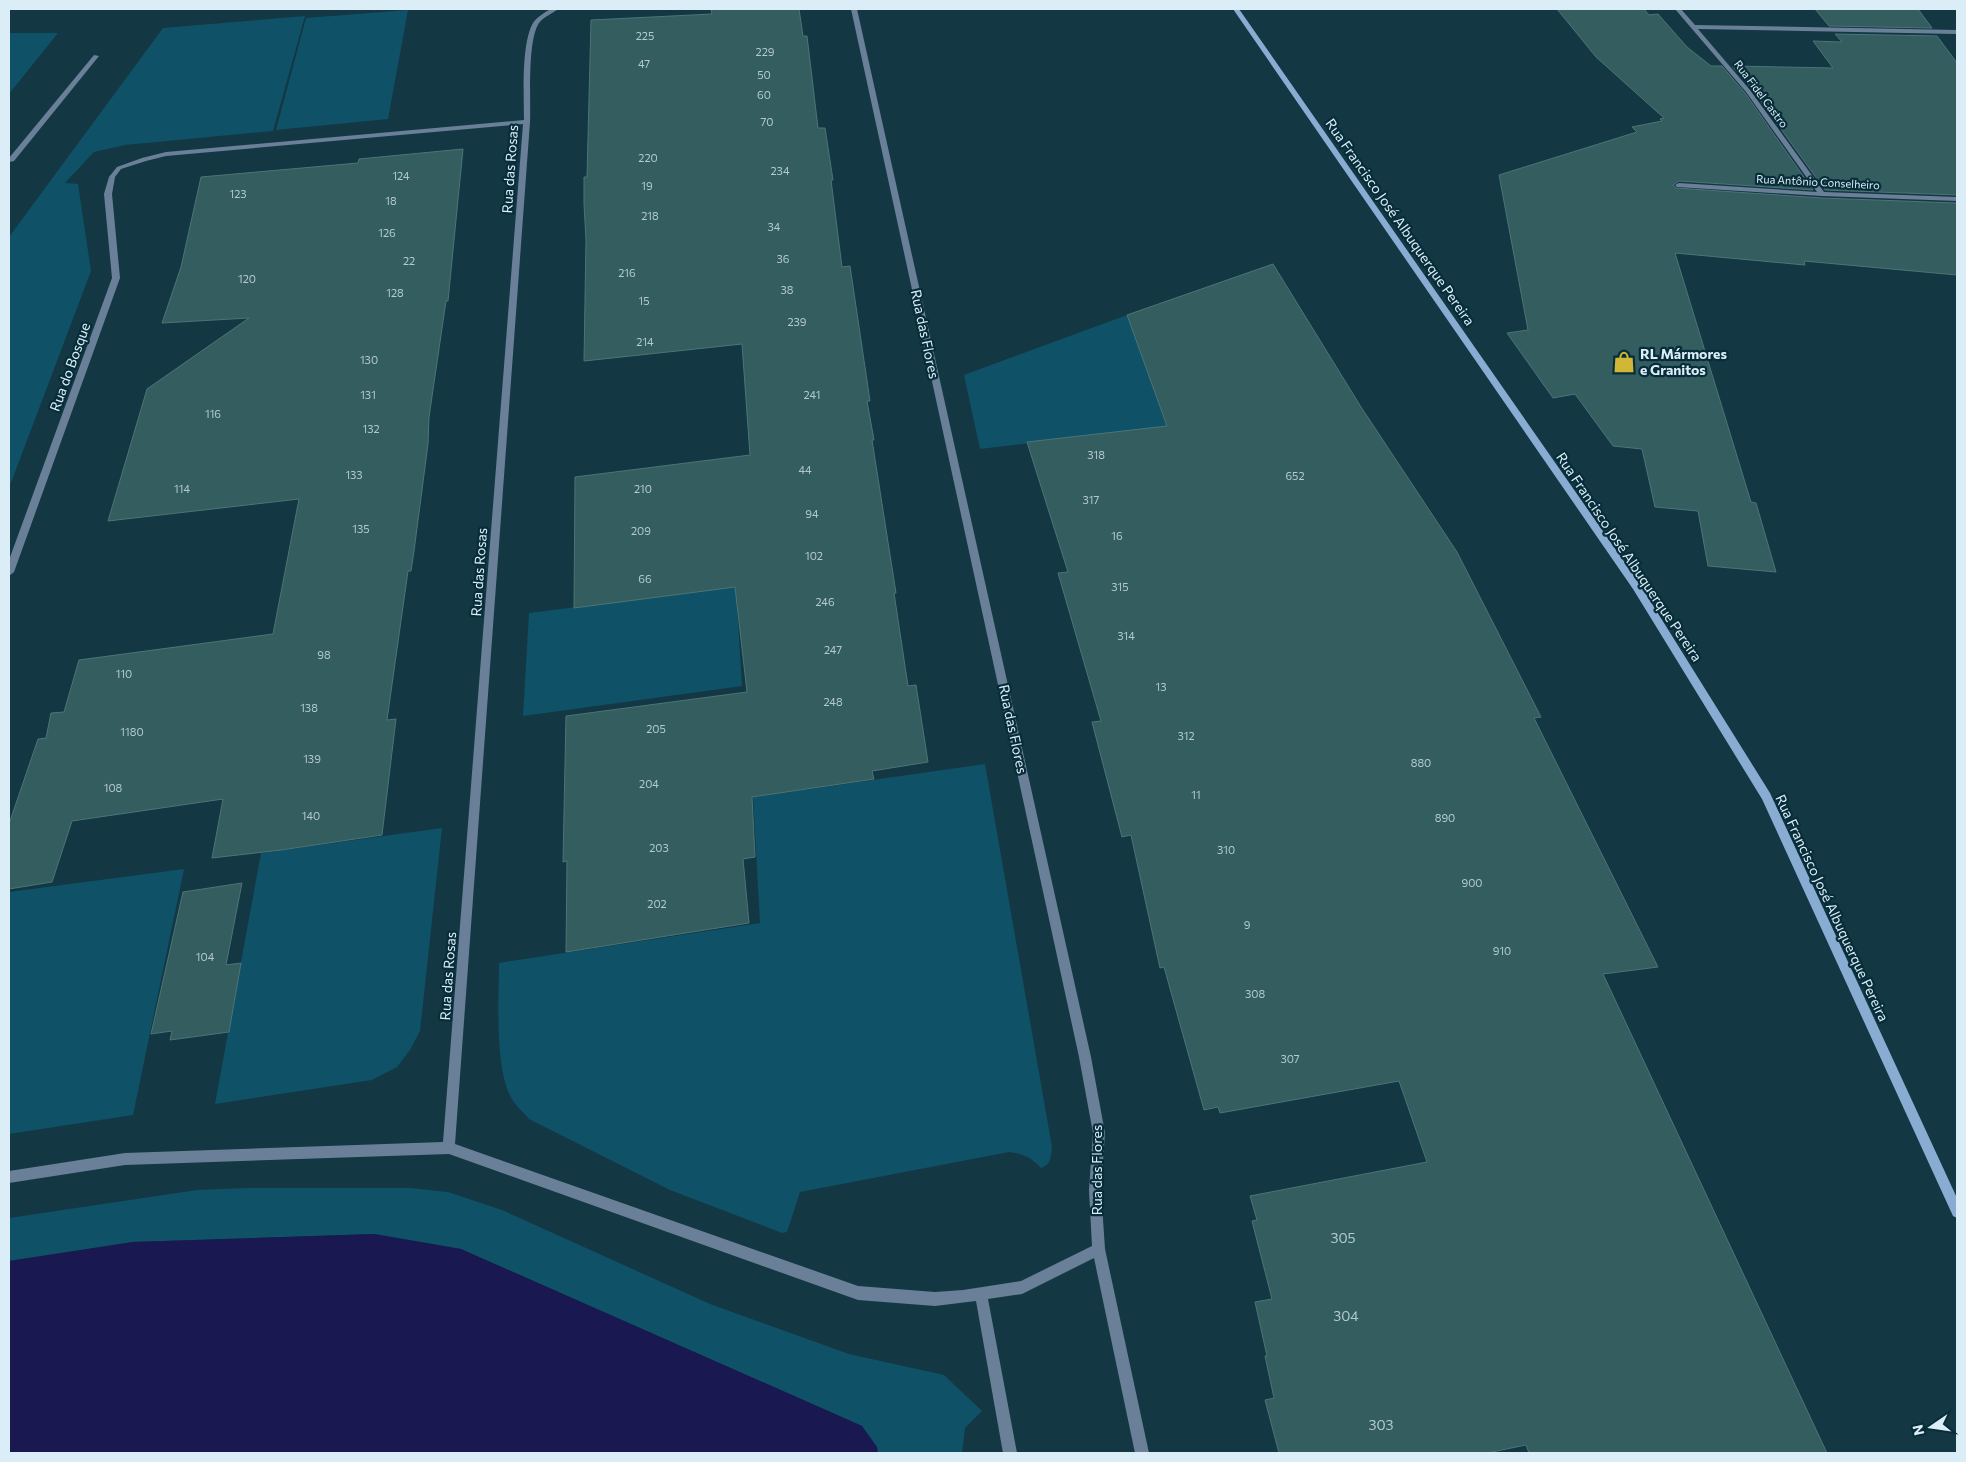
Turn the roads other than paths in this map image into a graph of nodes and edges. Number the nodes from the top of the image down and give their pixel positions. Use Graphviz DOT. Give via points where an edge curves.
graph roads {
  1 [pos="555,9"];
  2 [pos="854,9"];
  3 [pos="1236,9"];
  4 [pos="1678,9"];
  5 [pos="1695,27"];
  6 [pos="1957,32"];
  7 [pos="96,56"];
  8 [pos="527,122"];
  9 [pos="9,160"];
  10 [pos="1678,185"];
  11 [pos="1822,194"];
  12 [pos="1957,199"];
  13 [pos="9,572"];
  14 [pos="449,1148"];
  15 [pos="9,1177"];
  16 [pos="1957,1212"];
  17 [pos="1099,1249"];
  18 [pos="981,1294"];
  19 [pos="1010,1453"];
  20 [pos="1142,1453"];
  1 -- 8 [label="street, Rua das Rosas" via="536,24 531,39"];
  2 -- 17 [label="street, Rua das Flores" via="1085,1057 1099,1133 1095,1190"];
  3 -- 16 [label="main road, Rua Francisco José Albuquerque Pereira" via="1636,586 1766,796"];
  4 -- 5 [label="street, Rua Fidel Castro"];
  5 -- 6 [label="street"];
  5 -- 11 [label="street, Rua Fidel Castro" via="1748,91"];
  7 -- 9 [label="street"];
  8 -- 13 [label="street, Rua do Bosque" via="166,154 119,168 112,177 108,194 116,278"];
  8 -- 14 [label="street, Rua das Rosas"];
  10 -- 11 [label="street, Rua Antônio Conselheiro"];
  11 -- 12 [label="street, Rua Antônio Conselheiro"];
  14 -- 15 [label="street" via="125,1159"];
  14 -- 18 [label="street" via="858,1293 935,1299"];
  17 -- 18 [label="street" via="1022,1287"];
  17 -- 20 [label="street, Rua das Flores"];
  18 -- 19 [label="street"];
}
